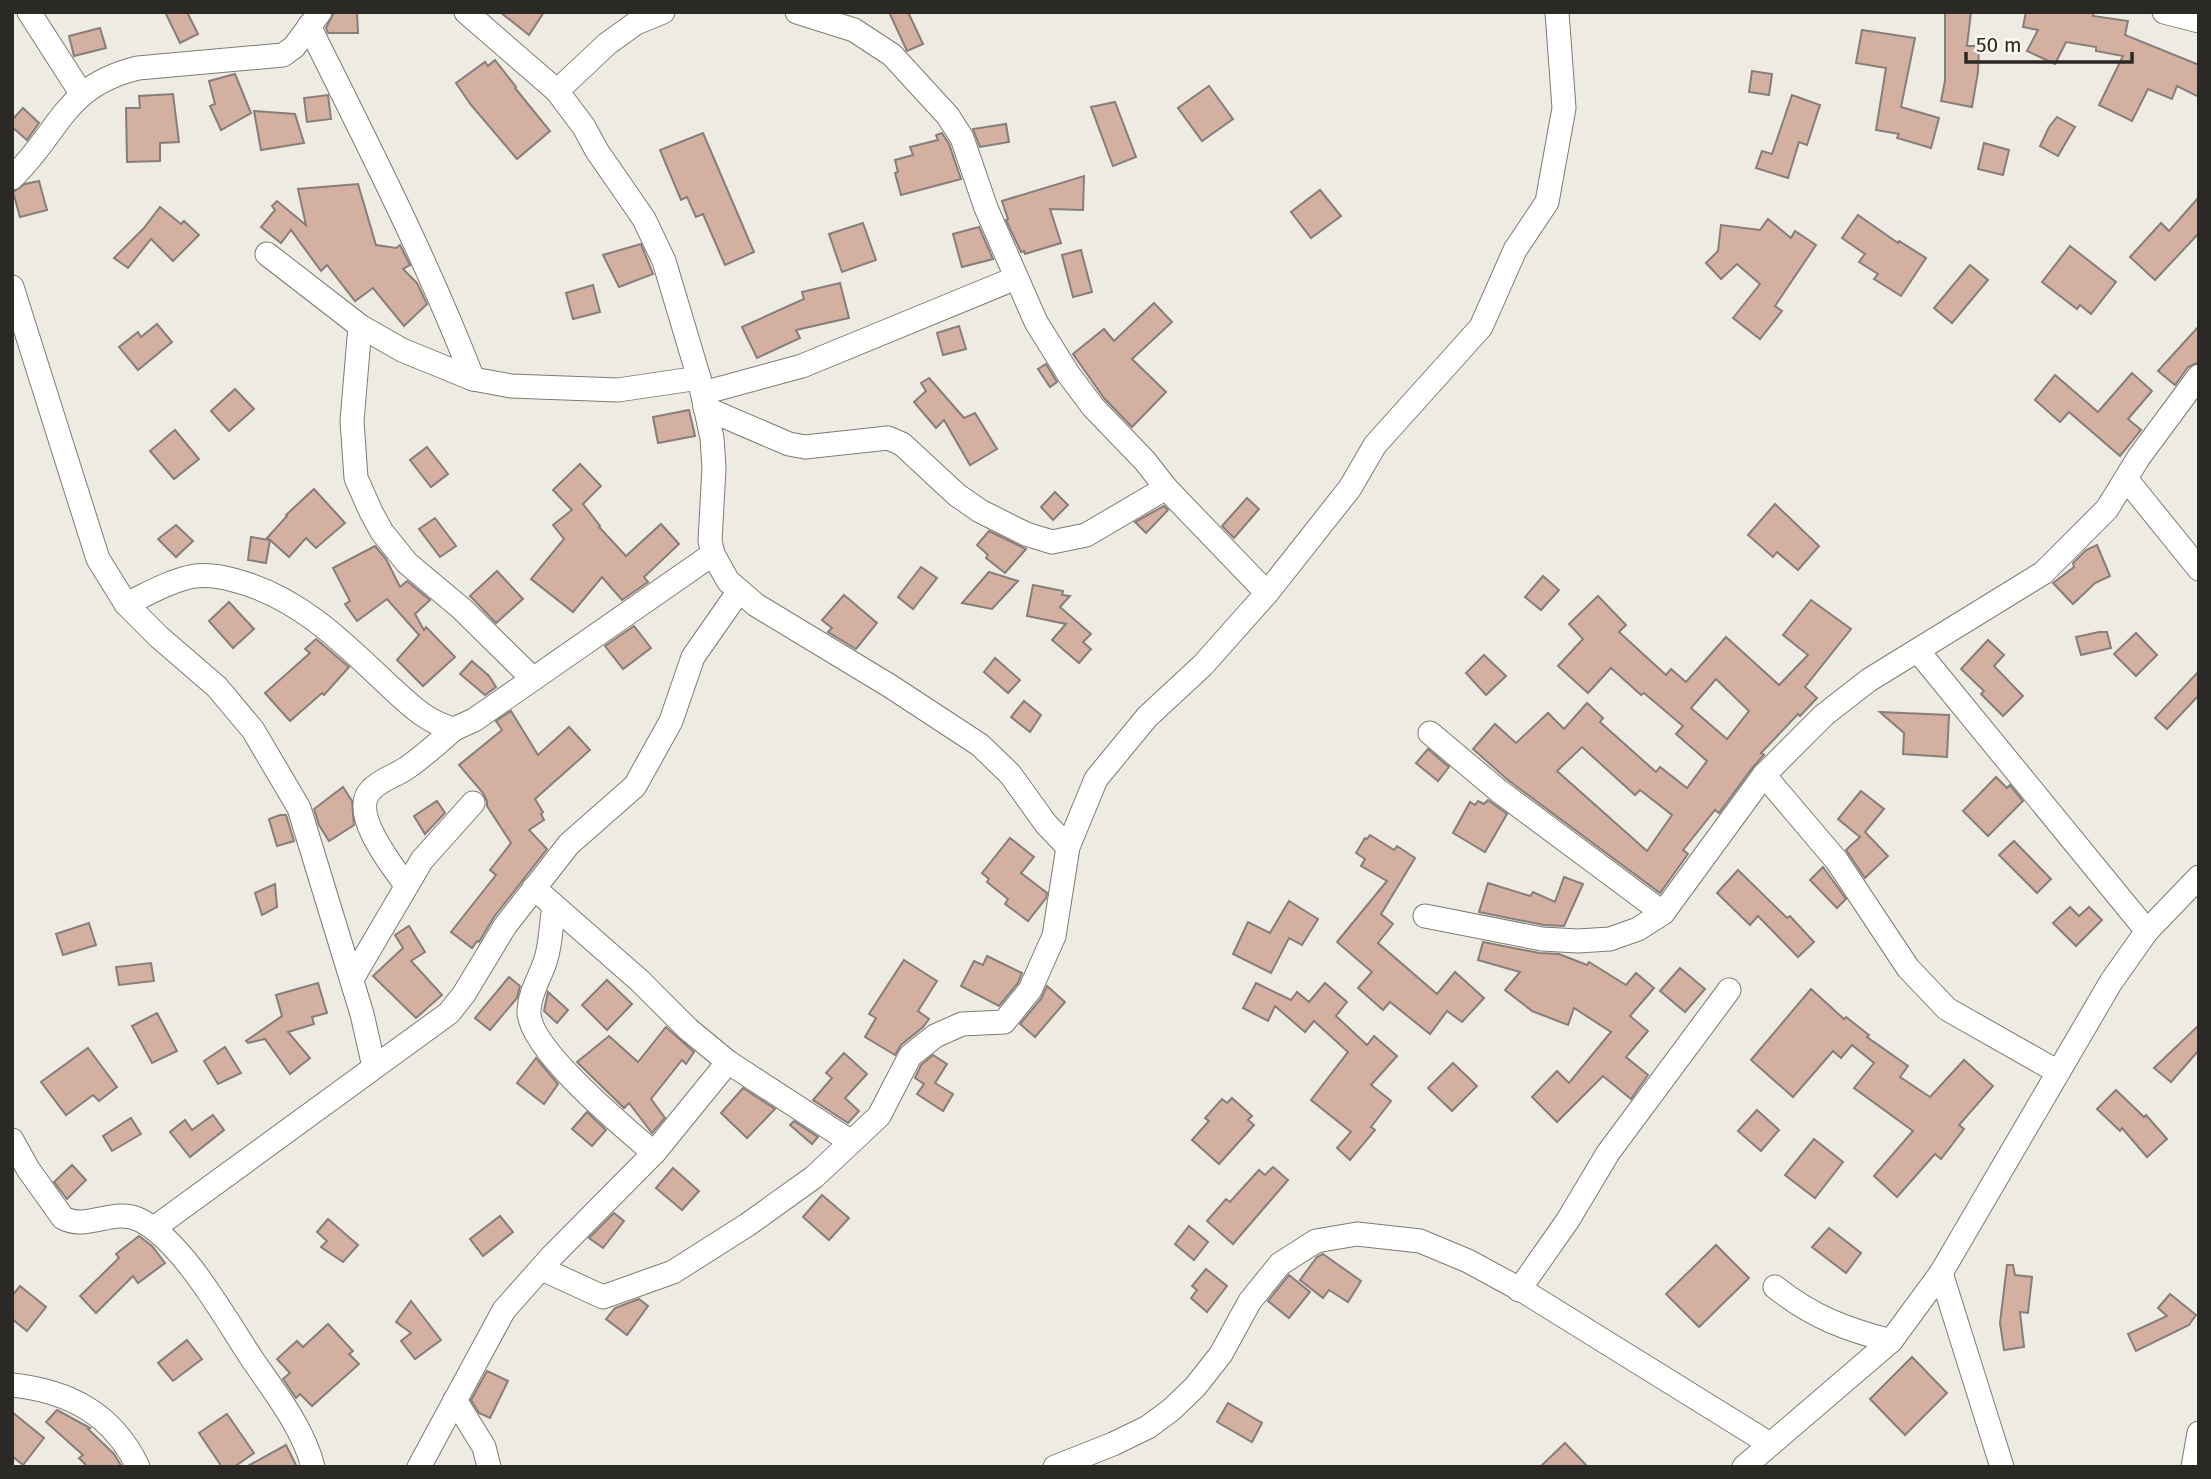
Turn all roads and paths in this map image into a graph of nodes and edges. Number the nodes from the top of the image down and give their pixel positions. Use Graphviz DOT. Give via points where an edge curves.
graph roads {
  1 [pos="29,12"];
  2 [pos="663,12"];
  3 [pos="797,12"];
  4 [pos="1557,12"];
  5 [pos="2164,12"];
  6 [pos="478,16"];
  7 [pos="315,19"];
  8 [pos="2199,21"];
  9 [pos="557,91"];
  10 [pos="81,93"];
  11 [pos="12,178"];
  12 [pos="267,254"];
  13 [pos="1016,278"];
  14 [pos="12,287"];
  15 [pos="360,326"];
  16 [pos="2199,376"];
  17 [pos="473,379"];
  18 [pos="702,393"];
  19 [pos="2127,480"];
  20 [pos="1166,488"];
  21 [pos="713,554"];
  22 [pos="2199,569"];
  23 [pos="739,591"];
  24 [pos="1267,593"];
  25 [pos="126,604"];
  26 [pos="1918,651"];
  27 [pos="533,678"];
  28 [pos="454,729"];
  29 [pos="1430,733"];
  30 [pos="1765,775"];
  31 [pos="473,803"];
  32 [pos="1068,847"];
  33 [pos="2199,877"];
  34 [pos="406,886"];
  35 [pos="534,888"];
  36 [pos="554,906"];
  37 [pos="1663,913"];
  38 [pos="1425,916"];
  39 [pos="2147,931"];
  40 [pos="352,979"];
  41 [pos="1729,990"];
  42 [pos="728,1062"];
  43 [pos="374,1067"];
  44 [pos="2058,1072"];
  45 [pos="12,1140"];
  46 [pos="851,1143"];
  47 [pos="654,1153"];
  48 [pos="154,1228"];
  49 [pos="542,1269"];
  50 [pos="1941,1273"];
  51 [pos="1775,1287"];
  52 [pos="1519,1290"];
  53 [pos="1891,1341"];
  54 [pos="12,1385"];
  55 [pos="455,1400"];
  56 [pos="2199,1433"];
  57 [pos="1770,1444"];
  58 [pos="138,1467"];
  59 [pos="313,1467"];
  60 [pos="419,1467"];
  61 [pos="489,1467"];
  62 [pos="1055,1467"];
  63 [pos="1744,1467"];
  64 [pos="2001,1467"];
  65 [pos="2193,1467"];
  1 -- 10 [label="street"];
  2 -- 9 [label="street" via="636,23 607,44"];
  3 -- 13 [label="street" via="854,30 892,55 948,116 962,138"];
  4 -- 24 [label="street" via="1564,108 1548,202 1516,250 1481,327 1375,445 1350,488"];
  5 -- 8 [label="street"];
  6 -- 9 [label="street"];
  7 -- 10 [label="street" via="283,55 138,68 115,74"];
  7 -- 17 [label="street"];
  9 -- 18 [label="street" via="644,219 664,261"];
  10 -- 11 [label="street"];
  12 -- 15 [label="street"];
  13 -- 18 [label="street" via="802,366"];
  13 -- 20 [label="street" via="1036,322 1069,375"];
  14 -- 25 [label="street" via="98,559"];
  15 -- 17 [label="street" via="402,350"];
  15 -- 27 [label="street" via="352,421 356,478 371,512 407,563 462,608"];
  16 -- 19 [label="street"];
  17 -- 18 [label="street" via="511,386"];
  18 -- 20 [label="street" via="789,444 805,447 888,438 902,444 980,511 1052,542 1086,535"];
  18 -- 21 [label="street" via="714,458"];
  19 -- 22 [label="street"];
  19 -- 26 [label="street" via="2107,509 2043,573"];
  20 -- 24 [label="street"];
  21 -- 23 [label="street"];
  21 -- 27 [label="street"];
  23 -- 32 [label="street" via="979,745 1010,774"];
  23 -- 35 [label="street" via="693,657 671,721 635,786 569,844"];
  24 -- 32 [label="street" via="1203,665 1147,717 1096,779"];
  25 -- 28 [label="street" via="195,576 219,576 261,587 329,630 414,710"];
  25 -- 40 [label="street" via="217,687 276,767 299,808"];
  26 -- 30 [label="street" via="1824,715"];
  26 -- 39 [label="street"];
  27 -- 28 [label="street"];
  28 -- 34 [label="street" via="365,798 365,816"];
  29 -- 37 [label="street" via="1499,791"];
  30 -- 37 [label="street"];
  30 -- 44 [label="street" via="1837,861 1908,968 1947,1009"];
  31 -- 34 [label="street" via="436,843"];
  32 -- 46 [label="street" via="1054,936 1030,990 1004,1022 962,1024 935,1036 910,1056 879,1116"];
  33 -- 39 [label="street"];
  34 -- 40 [label="street"];
  35 -- 36 [label="street"];
  35 -- 43 [label="street" via="449,1013"];
  36 -- 42 [label="street"];
  36 -- 47 [label="street" via="547,958 528,1012 532,1024 560,1066"];
  37 -- 38 [label="street" via="1610,939 1577,941 1542,939"];
  39 -- 44 [label="street"];
  40 -- 43 [label="street"];
  41 -- 52 [label="street" via="1608,1153"];
  42 -- 46 [label="street"];
  42 -- 47 [label="street"];
  43 -- 48 [label="street"];
  44 -- 50 [label="street"];
  45 -- 48 [label="street" via="63,1218 80,1223 123,1215"];
  46 -- 49 [label="street" via="814,1177 673,1272 603,1297"];
  47 -- 49 [label="street"];
  48 -- 59 [label="street" via="217,1306 303,1437"];
  49 -- 55 [label="street" via="504,1310"];
  50 -- 53 [label="street"];
  50 -- 64 [label="street"];
  51 -- 53 [label="street" via="1821,1318"];
  52 -- 57 [label="street"];
  52 -- 62 [label="street" via="1420,1241 1357,1234 1316,1241 1280,1264 1250,1301 1221,1354 1171,1410 1148,1427"];
  53 -- 57 [label="street"];
  54 -- 58 [label="street" via="64,1395 89,1408 129,1447"];
  55 -- 60 [label="street"];
  55 -- 61 [label="street" via="484,1447"];
  56 -- 65 [label="street"];
  57 -- 63 [label="street"];
}
